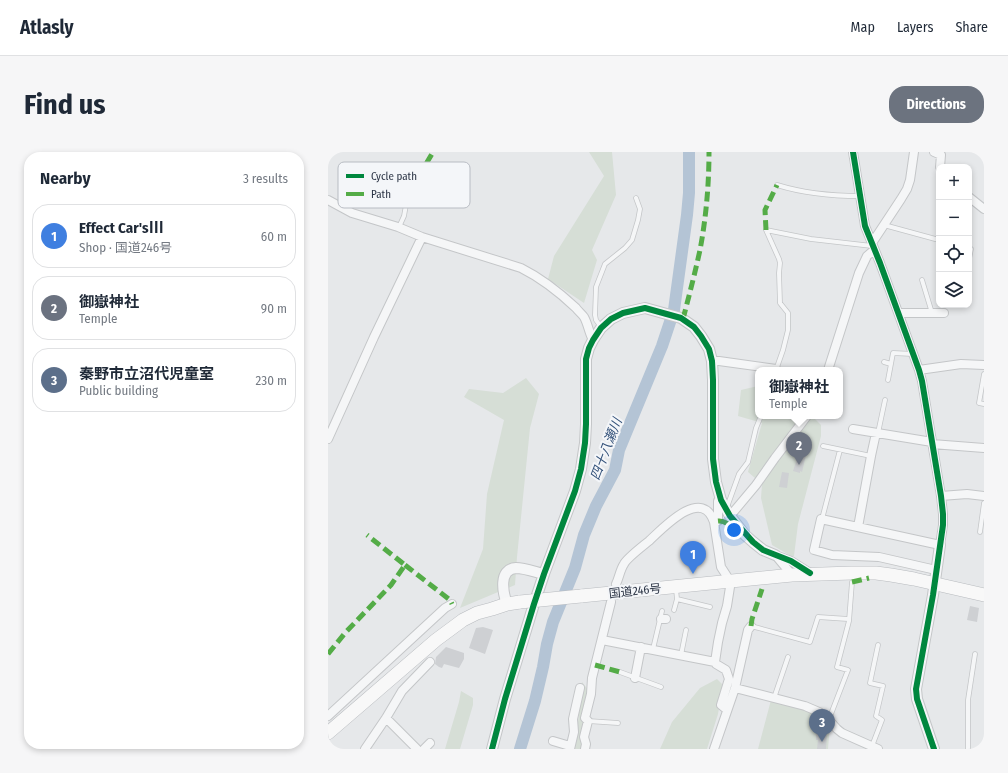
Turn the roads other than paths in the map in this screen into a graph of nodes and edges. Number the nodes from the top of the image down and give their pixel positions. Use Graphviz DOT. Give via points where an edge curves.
graph roads {
  1 [pos="853,152"];
  2 [pos="914,152"];
  3 [pos="934,152"];
  4 [pos="940,164"];
  5 [pos="776,185"];
  6 [pos="860,196"];
  7 [pos="636,198"];
  8 [pos="972,199"];
  9 [pos="328,200"];
  10 [pos="338,205"];
  11 [pos="343,208"];
  12 [pos="405,208"];
  13 [pos="984,209"];
  14 [pos="883,225"];
  15 [pos="398,228"];
  16 [pos="422,237"];
  17 [pos="936,239"];
  18 [pos="873,246"];
  19 [pos="922,280"];
  20 [pos="944,312"];
  21 [pos="899,313"];
  22 [pos="932,313"];
  23 [pos="602,328"];
  24 [pos="593,340"];
  25 [pos="913,354"];
  26 [pos="712,361"];
  27 [pos="884,362"];
  28 [pos="891,364"];
  29 [pos="984,365"];
  30 [pos="757,367"];
  31 [pos="777,367"];
  32 [pos="829,367"];
  33 [pos="919,370"];
  34 [pos="984,374"];
  35 [pos="888,380"];
  36 [pos="884,400"];
  37 [pos="984,404"];
  38 [pos="760,419"];
  39 [pos="806,419"];
  40 [pos="853,429"];
  41 [pos="877,433"];
  42 [pos="328,438"];
  43 [pos="932,443"];
  44 [pos="823,446"];
  45 [pos="984,448"];
  46 [pos="840,450"];
  47 [pos="871,456"];
  48 [pos="941,496"];
  49 [pos="984,496"];
  50 [pos="721,500"];
  51 [pos="984,503"];
  52 [pos="728,513"];
  53 [pos="983,514"];
  54 [pos="821,520"];
  55 [pos="714,522"];
  56 [pos="858,527"];
  57 [pos="980,532"];
  58 [pos="940,545"];
  59 [pos="775,555"];
  60 [pos="936,570"];
  61 [pos="810,573"];
  62 [pos="544,574"];
  63 [pos="792,574"];
  64 [pos="730,581"];
  65 [pos="852,582"];
  66 [pos="616,584"];
  67 [pos="935,584"];
  68 [pos="676,593"];
  69 [pos="984,595"];
  70 [pos="612,602"];
  71 [pos="514,603"];
  72 [pos="452,604"];
  73 [pos="710,607"];
  74 [pos="674,610"];
  75 [pos="663,616"];
  76 [pos="848,619"];
  77 [pos="751,626"];
  78 [pos="686,630"];
  79 [pos="602,640"];
  80 [pos="878,645"];
  81 [pos="641,647"];
  82 [pos="653,649"];
  83 [pos="975,654"];
  84 [pos="681,655"];
  85 [pos="788,657"];
  86 [pos="430,662"];
  87 [pos="715,662"];
  88 [pos="620,672"];
  89 [pos="635,678"];
  90 [pos="655,685"];
  91 [pos="661,687"];
  92 [pos="580,688"];
  93 [pos="735,688"];
  94 [pos="654,691"];
  95 [pos="774,698"];
  96 [pos="727,710"];
  97 [pos="328,716"];
  98 [pos="386,718"];
  99 [pos="828,719"];
  100 [pos="588,721"];
  101 [pos="618,723"];
  102 [pos="328,733"];
  103 [pos="553,741"];
  104 [pos="430,743"];
  105 [pos="570,748"];
  106 [pos="875,748"];
  107 [pos="365,749"];
  108 [pos="418,749"];
  109 [pos="424,749"];
  110 [pos="492,749"];
  111 [pos="585,749"];
  112 [pos="714,749"];
  113 [pos="934,749"];
  114 [pos="968,749"];
  1 -- 6 [label="street"];
  2 -- 14 [label="street" via="910,180 901,199"];
  3 -- 4 [label="street" via="941,155"];
  5 -- 6 [label="lane" via="791,189"];
  6 -- 18 [label="street" via="865,226"];
  7 -- 23 [label="lane" via="640,209 632,240 605,264 596,287 595,316"];
  8 -- 13 [label="street"];
  9 -- 10 [label="street"];
  11 -- 15 [label="street"];
  12 -- 15 [label="lane"];
  14 -- 17 [label="lane"];
  14 -- 18 [label="street"];
  15 -- 16 [label="street"];
  16 -- 24 [label="street" via="521,268 535,275 566,298 584,316"];
  16 -- 42 [label="street"];
  18 -- 21 [label="street"];
  18 -- 31 [label="lane" via="811,239 766,230 780,260 780,303 788,313 788,330"];
  18 -- 32 [label="street" via="859,273"];
  19 -- 22 [label="lane"];
  20 -- 22 [label="street"];
  21 -- 22 [label="street"];
  21 -- 25 [label="street"];
  23 -- 24 [label="street"];
  23 -- 26 [label="street" via="611,319 623,313 645,308 681,318 694,327 701,336 709,349"];
  24 -- 62 [label="street" via="586,359 586,424 581,469"];
  25 -- 28 [label="lane" via="893,353"];
  25 -- 33 [label="street"];
  26 -- 30 [label="street"];
  26 -- 50 [label="street" via="713,459"];
  27 -- 28 [label="lane"];
  28 -- 35 [label="lane"];
  29 -- 33 [label="street" via="961,364"];
  33 -- 43 [label="street"];
  34 -- 37 [label="lane" via="980,403"];
  36 -- 41 [label="lane"];
  38 -- 52 [label="lane" via="748,462 739,474 731,494"];
  39 -- 52 [label="street" via="756,485"];
  40 -- 41 [label="street"];
  41 -- 43 [label="street"];
  41 -- 47 [label="street"];
  43 -- 45 [label="street"];
  43 -- 48 [label="street"];
  44 -- 46 [label="lane"];
  46 -- 47 [label="lane"];
  46 -- 54 [label="lane"];
  47 -- 56 [label="street"];
  48 -- 49 [label="street"];
  48 -- 58 [label="street" via="943,525"];
  50 -- 52 [label="street"];
  50 -- 55 [label="street" via="718,501 718,521"];
  51 -- 53 [label="lane"];
  52 -- 59 [label="street" via="745,535 763,550"];
  53 -- 57 [label="lane"];
  54 -- 56 [label="street"];
  54 -- 60 [label="street" via="814,550 832,555 879,558"];
  55 -- 64 [label="street" via="721,567"];
  55 -- 66 [label="street" via="712,515 700,508 693,508 675,517 624,564"];
  56 -- 58 [label="street"];
  58 -- 60 [label="street"];
  59 -- 61 [label="street"];
  59 -- 63 [label="street"];
  60 -- 67 [label="street"];
  61 -- 63 [label="highway, 国道246号"];
  61 -- 67 [label="highway, 国道246号" via="876,573"];
  62 -- 71 [label="street" via="514,568 507,572 503,577 504,596"];
  62 -- 110 [label="street"];
  63 -- 64 [label="highway, 国道246号"];
  64 -- 68 [label="highway, 国道246号"];
  64 -- 87 [label="street"];
  65 -- 76 [label="lane"];
  67 -- 69 [label="highway, 国道246号"];
  67 -- 113 [label="street" via="916,689"];
  68 -- 71 [label="highway, 国道246号, bridge" via="581,596"];
  68 -- 73 [label="lane"];
  68 -- 74 [label="lane"];
  70 -- 79 [label="street"];
  71 -- 102 [label="highway, 国道246号" via="477,613 463,620"];
  72 -- 97 [label="street"];
  75 -- 82 [label="lane"];
  76 -- 77 [label="lane" via="818,617 810,642"];
  76 -- 99 [label="lane" via="837,667 848,670"];
  77 -- 93 [label="street"];
  78 -- 84 [label="lane"];
  79 -- 81 [label="street"];
  79 -- 100 [label="street" via="592,678 586,718"];
  80 -- 106 [label="lane" via="870,683 883,686 876,716 882,720"];
  81 -- 82 [label="street"];
  81 -- 89 [label="street"];
  82 -- 84 [label="street"];
  83 -- 114 [label="lane" via="968,700"];
  84 -- 87 [label="street"];
  85 -- 95 [label="lane"];
  86 -- 98 [label="street" via="402,691"];
  87 -- 96 [label="street" via="726,670 729,679 721,705"];
  88 -- 89 [label="lane"];
  89 -- 90 [label="lane"];
  90 -- 91 [label="lane"];
  90 -- 94 [label="lane"];
  92 -- 105 [label="street"];
  93 -- 95 [label="street"];
  93 -- 96 [label="street"];
  95 -- 99 [label="street" via="805,706 820,712"];
  96 -- 112 [label="street"];
  98 -- 107 [label="street"];
  98 -- 108 [label="street"];
  99 -- 106 [label="street" via="842,733"];
  100 -- 101 [label="lane"];
  100 -- 111 [label="street" via="584,737"];
  103 -- 105 [label="street"];
  104 -- 109 [label="street"];
}
